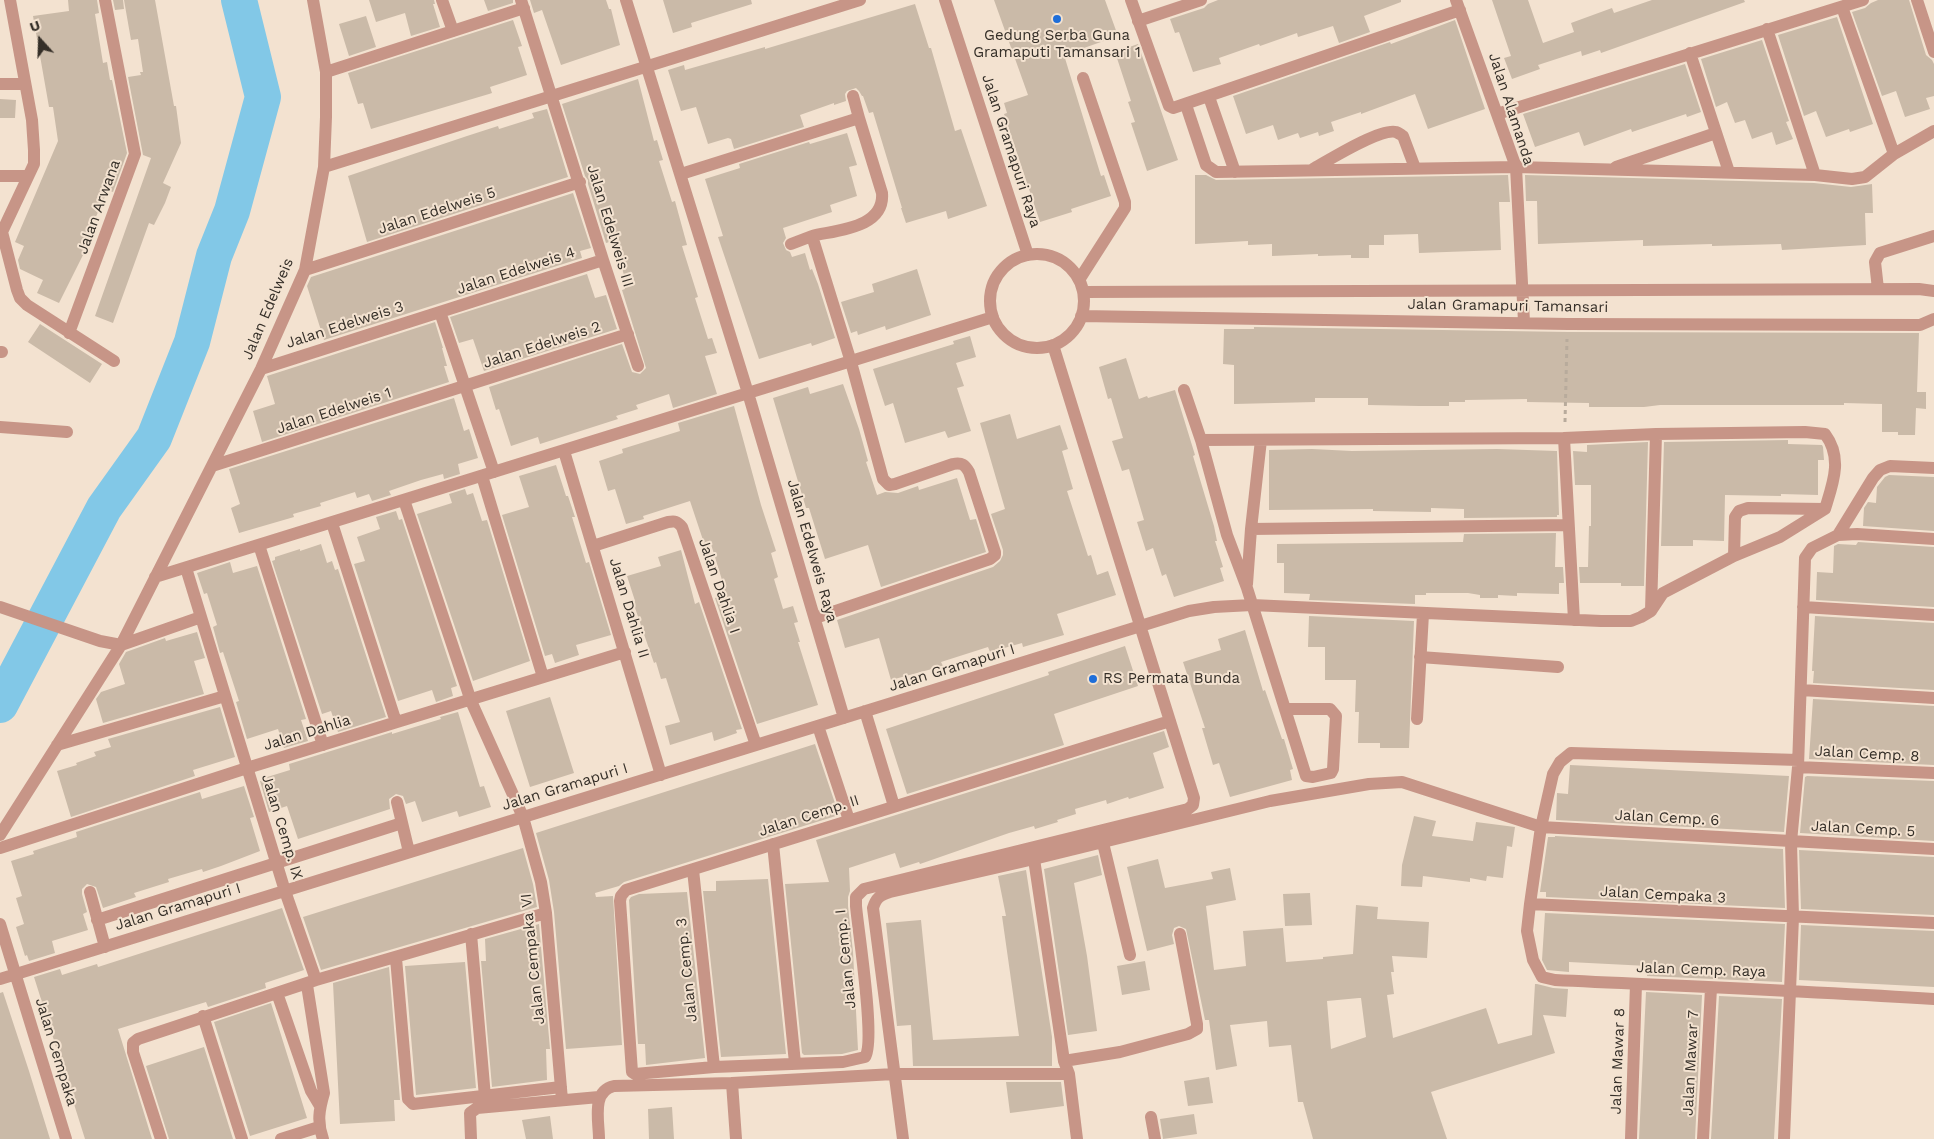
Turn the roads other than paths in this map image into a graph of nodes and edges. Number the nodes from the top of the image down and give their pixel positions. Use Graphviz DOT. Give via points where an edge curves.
graph roads {
  1 [pos="2,0"];
  2 [pos="10,0"];
  3 [pos="105,0"];
  4 [pos="313,0"];
  5 [pos="442,0"];
  6 [pos="626,0"];
  7 [pos="860,0"];
  8 [pos="945,0"];
  9 [pos="1131,0"];
  10 [pos="1201,0"];
  11 [pos="1863,0"];
  12 [pos="1917,0"];
  13 [pos="523,4"];
  14 [pos="1458,5"];
  15 [pos="1842,7"];
  16 [pos="1138,21"];
  17 [pos="1767,29"];
  18 [pos="453,31"];
  19 [pos="1934,52"];
  20 [pos="1690,53"];
  21 [pos="648,66"];
  22 [pos="326,72"];
  23 [pos="1084,78"];
  24 [pos="0,84"];
  25 [pos="25,84"];
  26 [pos="552,96"];
  27 [pos="853,96"];
  28 [pos="1209,97"];
  29 [pos="1186,104"];
  30 [pos="1497,114"];
  31 [pos="860,118"];
  32 [pos="1934,131"];
  33 [pos="1716,133"];
  34 [pos="1894,154"];
  35 [pos="324,167"];
  36 [pos="1516,167"];
  37 [pos="1415,168"];
  38 [pos="1609,169"];
  39 [pos="1310,170"];
  40 [pos="1235,172"];
  41 [pos="1729,172"];
  42 [pos="681,174"];
  43 [pos="1815,175"];
  44 [pos="0,176"];
  45 [pos="28,176"];
  46 [pos="580,182"];
  47 [pos="812,236"];
  48 [pos="1934,236"];
  49 [pos="791,244"];
  50 [pos="1028,255"];
  51 [pos="603,260"];
  52 [pos="305,270"];
  53 [pos="1081,286"];
  54 [pos="1878,289"];
  55 [pos="1523,291"];
  56 [pos="1934,291"];
  57 [pos="440,312"];
  58 [pos="1081,316"];
  59 [pos="993,318"];
  60 [pos="1934,320"];
  61 [pos="1524,322"];
  62 [pos="69,333"];
  63 [pos="628,334"];
  64 [pos="1053,345"];
  65 [pos="114,361"];
  66 [pos="851,362"];
  67 [pos="638,366"];
  68 [pos="261,369"];
  69 [pos="465,386"];
  70 [pos="1184,390"];
  71 [pos="748,393"];
  72 [pos="0,427"];
  73 [pos="67,432"];
  74 [pos="1656,434"];
  75 [pos="1564,438"];
  76 [pos="1201,440"];
  77 [pos="1261,440"];
  78 [pos="564,451"];
  79 [pos="212,466"];
  80 [pos="1934,468"];
  81 [pos="494,472"];
  82 [pos="482,476"];
  83 [pos="404,500"];
  84 [pos="1825,509"];
  85 [pos="332,523"];
  86 [pos="1568,525"];
  87 [pos="1251,529"];
  88 [pos="1838,535"];
  89 [pos="1934,540"];
  90 [pos="259,545"];
  91 [pos="593,546"];
  92 [pos="1734,556"];
  93 [pos="186,568"];
  94 [pos="155,578"];
  95 [pos="1247,588"];
  96 [pos="1252,605"];
  97 [pos="1803,607"];
  98 [pos="4,608"];
  99 [pos="1651,611"];
  100 [pos="1423,614"];
  101 [pos="1934,615"];
  102 [pos="201,617"];
  103 [pos="815,618"];
  104 [pos="1574,620"];
  105 [pos="1139,626"];
  106 [pos="121,645"];
  107 [pos="625,652"];
  108 [pos="1420,657"];
  109 [pos="1558,667"];
  110 [pos="543,677"];
  111 [pos="1801,690"];
  112 [pos="225,696"];
  113 [pos="1934,698"];
  114 [pos="470,700"];
  115 [pos="1285,710"];
  116 [pos="865,711"];
  117 [pos="844,718"];
  118 [pos="1417,719"];
  119 [pos="1170,721"];
  120 [pos="396,722"];
  121 [pos="818,726"];
  122 [pos="57,745"];
  123 [pos="323,745"];
  124 [pos="756,745"];
  125 [pos="1798,764"];
  126 [pos="247,768"];
  127 [pos="1934,773"];
  128 [pos="661,775"];
  129 [pos="397,802"];
  130 [pos="894,806"];
  131 [pos="522,817"];
  132 [pos="849,820"];
  133 [pos="402,823"];
  134 [pos="1541,827"];
  135 [pos="0,835"];
  136 [pos="1792,842"];
  137 [pos="1103,843"];
  138 [pos="773,844"];
  139 [pos="0,848"];
  140 [pos="1934,849"];
  141 [pos="410,852"];
  142 [pos="1034,859"];
  143 [pos="276,863"];
  144 [pos="693,870"];
  145 [pos="285,891"];
  146 [pos="90,892"];
  147 [pos="1530,904"];
  148 [pos="546,913"];
  149 [pos="1793,918"];
  150 [pos="97,920"];
  151 [pos="1934,923"];
  152 [pos="0,929"];
  153 [pos="471,934"];
  154 [pos="1180,934"];
  155 [pos="105,947"];
  156 [pos="1130,955"];
  157 [pos="396,958"];
  158 [pos="15,974"];
  159 [pos="0,979"];
  160 [pos="311,982"];
  161 [pos="1636,984"];
  162 [pos="1711,988"];
  163 [pos="1791,990"];
  164 [pos="277,993"];
  165 [pos="1934,999"];
  166 [pos="203,1016"];
  167 [pos="1064,1061"];
  168 [pos="630,1062"];
  169 [pos="795,1063"];
  170 [pos="714,1067"];
  171 [pos="894,1074"];
  172 [pos="1069,1074"];
  173 [pos="732,1083"];
  174 [pos="561,1094"];
  175 [pos="485,1097"];
  176 [pos="599,1098"];
  177 [pos="320,1106"];
  178 [pos="1151,1117"];
  179 [pos="319,1127"];
  180 [pos="66,1139"];
  181 [pos="161,1139"];
  182 [pos="242,1139"];
  183 [pos="280,1139"];
  184 [pos="323,1139"];
  185 [pos="471,1139"];
  186 [pos="599,1139"];
  187 [pos="736,1139"];
  188 [pos="903,1139"];
  189 [pos="1077,1139"];
  190 [pos="1155,1139"];
  191 [pos="1631,1139"];
  192 [pos="1703,1139"];
  193 [pos="1784,1139"];
  1 -- 2 [label="street"];
  2 -- 25 [label="street"];
  3 -- 62 [label="street, Jalan Arwana" via="134,154"];
  4 -- 22 [label="street, Jalan Edelweis"];
  5 -- 18 [label="street"];
  6 -- 21 [label="street, Jalan Edelweis Raya"];
  7 -- 21 [label="street"];
  8 -- 50 [label="street, Jalan Gramapuri Raya"];
  9 -- 16 [label="street"];
  10 -- 16 [label="street"];
  11 -- 15 [label="street"];
  12 -- 19 [label="street"];
  13 -- 18 [label="street"];
  13 -- 26 [label="street"];
  14 -- 28 [label="street"];
  14 -- 30 [label="street, Jalan Alamanda"];
  15 -- 17 [label="street"];
  15 -- 34 [label="street"];
  16 -- 29 [label="street" via="1168,106 1174,108"];
  17 -- 20 [label="street"];
  17 -- 43 [label="street"];
  18 -- 22 [label="street"];
  20 -- 30 [label="street"];
  20 -- 33 [label="street"];
  21 -- 26 [label="street"];
  21 -- 42 [label="street, Jalan Edelweis Raya"];
  22 -- 35 [label="street, Jalan Edelweis"];
  23 -- 53 [label="street" via="1125,202"];
  24 -- 25 [label="street"];
  25 -- 45 [label="street" via="34,150 34,164"];
  26 -- 35 [label="street"];
  26 -- 46 [label="street, Jalan Edelweis III"];
  27 -- 31 [label="street"];
  28 -- 29 [label="street"];
  28 -- 40 [label="street"];
  29 -- 40 [label="street" via="1206,165 1216,172"];
  30 -- 36 [label="street, Jalan Alamanda"];
  31 -- 42 [label="street"];
  31 -- 47 [label="street" via="882,194 880,210 873,218 854,226"];
  32 -- 34 [label="street"];
  33 -- 38 [label="street"];
  33 -- 41 [label="street"];
  34 -- 43 [label="street" via="1865,177 1852,179"];
  35 -- 52 [label="street, Jalan Edelweis"];
  36 -- 37 [label="street"];
  36 -- 38 [label="street"];
  36 -- 55 [label="street, Jalan Alamanda"];
  37 -- 39 [label="street"];
  37 -- 39 [label="street" via="1403,136 1395,132 1380,134"];
  38 -- 41 [label="street"];
  39 -- 40 [label="street"];
  41 -- 43 [label="street"];
  42 -- 71 [label="street, Jalan Edelweis Raya"];
  44 -- 45 [label="street"];
  45 -- 62 [label="street" via="2,232 3,238 20,298"];
  46 -- 51 [label="street, Jalan Edelweis III"];
  46 -- 52 [label="street, Jalan Edelweis 5"];
  47 -- 49 [label="street"];
  47 -- 66 [label="street"];
  48 -- 54 [label="street" via="1880,253 1874,262"];
  50 -- 53 [label="street" via="1040,254 1063,262"];
  50 -- 59 [label="street" via="1016,259 998,275 990,298"];
  51 -- 57 [label="street, Jalan Edelweis 4"];
  51 -- 63 [label="street, Jalan Edelweis III"];
  52 -- 68 [label="street, Jalan Edelweis"];
  53 -- 55 [label="street, Jalan Gramapuri Tamansari"];
  53 -- 58 [label="street" via="1084,304"];
  54 -- 55 [label="street, Jalan Gramapuri Tamansari"];
  54 -- 56 [label="street, Jalan Gramapuri Tamansari"];
  55 -- 61 [label="street, Jalan Alamanda"];
  57 -- 68 [label="street, Jalan Edelweis 3"];
  57 -- 69 [label="street"];
  58 -- 61 [label="street, Jalan Gramapuri Tamansari"];
  58 -- 64 [label="street" via="1076,328"];
  59 -- 64 [label="street" via="1001,332 1022,346"];
  59 -- 66 [label="street"];
  60 -- 61 [label="street, Jalan Gramapuri Tamansari" via="1920,325"];
  62 -- 65 [label="street"];
  63 -- 67 [label="street, Jalan Edelweis III"];
  63 -- 69 [label="street, Jalan Edelweis 2"];
  64 -- 105 [label="street"];
  66 -- 71 [label="street"];
  66 -- 103 [label="street" via="885,483 895,484 954,464 965,465 995,555"];
  68 -- 79 [label="street, Jalan Edelweis"];
  69 -- 79 [label="street, Jalan Edelweis 1"];
  69 -- 81 [label="street"];
  70 -- 76 [label="street"];
  71 -- 78 [label="street"];
  71 -- 103 [label="street, Jalan Edelweis Raya"];
  72 -- 73 [label="street"];
  74 -- 75 [label="street"];
  74 -- 84 [label="street" via="1825,434 1836,457"];
  74 -- 99 [label="street"];
  75 -- 77 [label="street"];
  75 -- 86 [label="street"];
  76 -- 77 [label="street"];
  76 -- 95 [label="street" via="1227,535"];
  77 -- 87 [label="street"];
  78 -- 81 [label="street"];
  78 -- 91 [label="street, Jalan Dahlia II"];
  79 -- 94 [label="street, Jalan Edelweis"];
  80 -- 88 [label="street" via="1890,466 1880,470"];
  81 -- 82 [label="street"];
  82 -- 83 [label="street"];
  82 -- 110 [label="street"];
  83 -- 85 [label="street"];
  83 -- 114 [label="street, Jalan Cempaka VI"];
  84 -- 92 [label="street" via="1780,537"];
  84 -- 92 [label="street" via="1748,508 1740,511 1735,517"];
  85 -- 90 [label="street"];
  85 -- 120 [label="street"];
  86 -- 87 [label="street"];
  86 -- 104 [label="street"];
  87 -- 95 [label="street"];
  88 -- 89 [label="street"];
  88 -- 97 [label="street" via="1812,548 1805,558"];
  90 -- 93 [label="street"];
  90 -- 123 [label="street"];
  91 -- 107 [label="street, Jalan Dahlia II"];
  91 -- 124 [label="street, Jalan Dahlia I" via="668,522 678,522"];
  92 -- 99 [label="street" via="1663,593"];
  93 -- 94 [label="street"];
  93 -- 102 [label="street, Jalan Cemp. IX"];
  94 -- 106 [label="street, Jalan Edelweis"];
  95 -- 96 [label="street"];
  96 -- 100 [label="street, Jalan Gramapuri I"];
  96 -- 105 [label="street, Jalan Gramapuri I" via="1188,611"];
  96 -- 115 [label="street"];
  97 -- 101 [label="street"];
  97 -- 111 [label="street"];
  98 -- 106 [label="street" via="100,641"];
  99 -- 104 [label="street, Jalan Gramapuri I" via="1631,621"];
  100 -- 104 [label="street, Jalan Gramapuri I"];
  100 -- 108 [label="street"];
  102 -- 106 [label="street"];
  102 -- 112 [label="street, Jalan Cemp. IX"];
  103 -- 117 [label="street, Jalan Edelweis Raya"];
  105 -- 116 [label="street, Jalan Gramapuri I"];
  105 -- 119 [label="street"];
  106 -- 122 [label="street, Jalan Edelweis"];
  107 -- 110 [label="street, Jalan Dahlia"];
  107 -- 128 [label="street, Jalan Dahlia II"];
  108 -- 109 [label="street"];
  108 -- 118 [label="street"];
  110 -- 114 [label="street, Jalan Dahlia"];
  111 -- 113 [label="street"];
  111 -- 125 [label="street"];
  112 -- 122 [label="street"];
  112 -- 126 [label="street, Jalan Cemp. IX"];
  114 -- 120 [label="street, Jalan Dahlia"];
  114 -- 131 [label="street, Jalan Cempaka VI"];
  115 -- 115 [label="street" via="1306,776 1331,773 1334,713 1330,709"];
  116 -- 117 [label="street, Jalan Gramapuri I"];
  116 -- 130 [label="street"];
  117 -- 121 [label="street, Jalan Gramapuri I"];
  119 -- 130 [label="street, Jalan Cemp. II"];
  119 -- 169 [label="street, Jalan Cemp. I" via="1194,798 1188,809 864,889 856,897 856,906 869,1026 868,1053 861,1059 843,1062"];
  120 -- 123 [label="street, Jalan Dahlia"];
  121 -- 124 [label="street, Jalan Gramapuri I"];
  121 -- 132 [label="street"];
  122 -- 135 [label="street, Jalan Edelweis"];
  123 -- 126 [label="street, Jalan Dahlia"];
  124 -- 128 [label="street, Jalan Gramapuri I"];
  125 -- 127 [label="street, Jalan Cemp. 8"];
  125 -- 134 [label="street, Jalan Cemp. 8" via="1571,754 1560,762 1553,774"];
  125 -- 136 [label="street"];
  126 -- 139 [label="street, Jalan Dahlia"];
  126 -- 143 [label="street, Jalan Cemp. IX"];
  128 -- 131 [label="street, Jalan Gramapuri I"];
  129 -- 133 [label="street"];
  130 -- 132 [label="street, Jalan Cemp. II"];
  131 -- 141 [label="street, Jalan Gramapuri I"];
  131 -- 148 [label="street, Jalan Cempaka VI" via="541,882"];
  132 -- 138 [label="street, Jalan Cemp. II"];
  133 -- 141 [label="street"];
  133 -- 143 [label="street"];
  134 -- 136 [label="street, Jalan Cemp. 6"];
  134 -- 137 [label="street, Jalan Cemp. 6" via="1402,782 1369,784 1270,801"];
  134 -- 147 [label="street, Jalan Cemp. 8"];
  136 -- 140 [label="street, Jalan Cemp. 5"];
  136 -- 149 [label="street"];
  137 -- 142 [label="street, Jalan Cemp. 6"];
  137 -- 156 [label="street"];
  138 -- 144 [label="street, Jalan Cemp. II"];
  138 -- 169 [label="street"];
  141 -- 145 [label="street, Jalan Gramapuri I"];
  142 -- 167 [label="street"];
  142 -- 171 [label="street, Jalan Cemp. 6" via="890,892 875,900 873,908"];
  143 -- 145 [label="street, Jalan Cemp. IX"];
  143 -- 150 [label="street"];
  144 -- 168 [label="street, Jalan Cemp. II" via="635,886 621,896"];
  144 -- 170 [label="street, Jalan Cemp. 3"];
  145 -- 155 [label="street, Jalan Gramapuri I"];
  145 -- 160 [label="street, Jalan Cemp. IX"];
  146 -- 150 [label="street"];
  147 -- 149 [label="street, Jalan Cempaka 3"];
  147 -- 161 [label="street, Jalan Cemp. Raya" via="1527,931 1533,960 1542,977"];
  148 -- 153 [label="street"];
  148 -- 174 [label="street, Jalan Cempaka VI"];
  149 -- 151 [label="street, Jalan Cempaka 3"];
  149 -- 163 [label="street"];
  150 -- 155 [label="street"];
  152 -- 158 [label="street, Jalan Cempaka"];
  153 -- 157 [label="street"];
  153 -- 175 [label="street"];
  154 -- 167 [label="street" via="1196,1029 1120,1052"];
  155 -- 158 [label="street, Jalan Gramapuri I"];
  157 -- 160 [label="street"];
  157 -- 175 [label="street" via="408,1098 418,1105"];
  158 -- 159 [label="street, Jalan Gramapuri I"];
  158 -- 180 [label="street, Jalan Cempaka"];
  160 -- 164 [label="street"];
  160 -- 177 [label="street, Jalan Cemp. IX" via="324,1093"];
  161 -- 162 [label="street, Jalan Cemp. Raya"];
  161 -- 191 [label="street, Jalan Mawar 8"];
  162 -- 163 [label="street, Jalan Cemp. Raya"];
  162 -- 192 [label="street, Jalan Mawar 7"];
  163 -- 165 [label="street, Jalan Cemp. Raya"];
  163 -- 193 [label="street"];
  164 -- 166 [label="street"];
  164 -- 177 [label="street" via="311,1091"];
  166 -- 181 [label="street" via="133,1042 133,1052"];
  166 -- 182 [label="street"];
  167 -- 172 [label="street"];
  168 -- 170 [label="street, Jalan Cemp. I" via="635,1074"];
  169 -- 170 [label="street, Jalan Cemp. I"];
  171 -- 172 [label="street"];
  171 -- 173 [label="street"];
  171 -- 188 [label="street"];
  172 -- 189 [label="street"];
  173 -- 176 [label="street" via="614,1086 603,1090"];
  173 -- 187 [label="street"];
  174 -- 175 [label="street"];
  174 -- 176 [label="street"];
  174 -- 185 [label="street" via="473,1110 470,1113"];
  176 -- 186 [label="street"];
  177 -- 179 [label="street, Jalan Cemp. IX"];
  178 -- 190 [label="street"];
  179 -- 183 [label="street"];
  179 -- 184 [label="street"];
}
